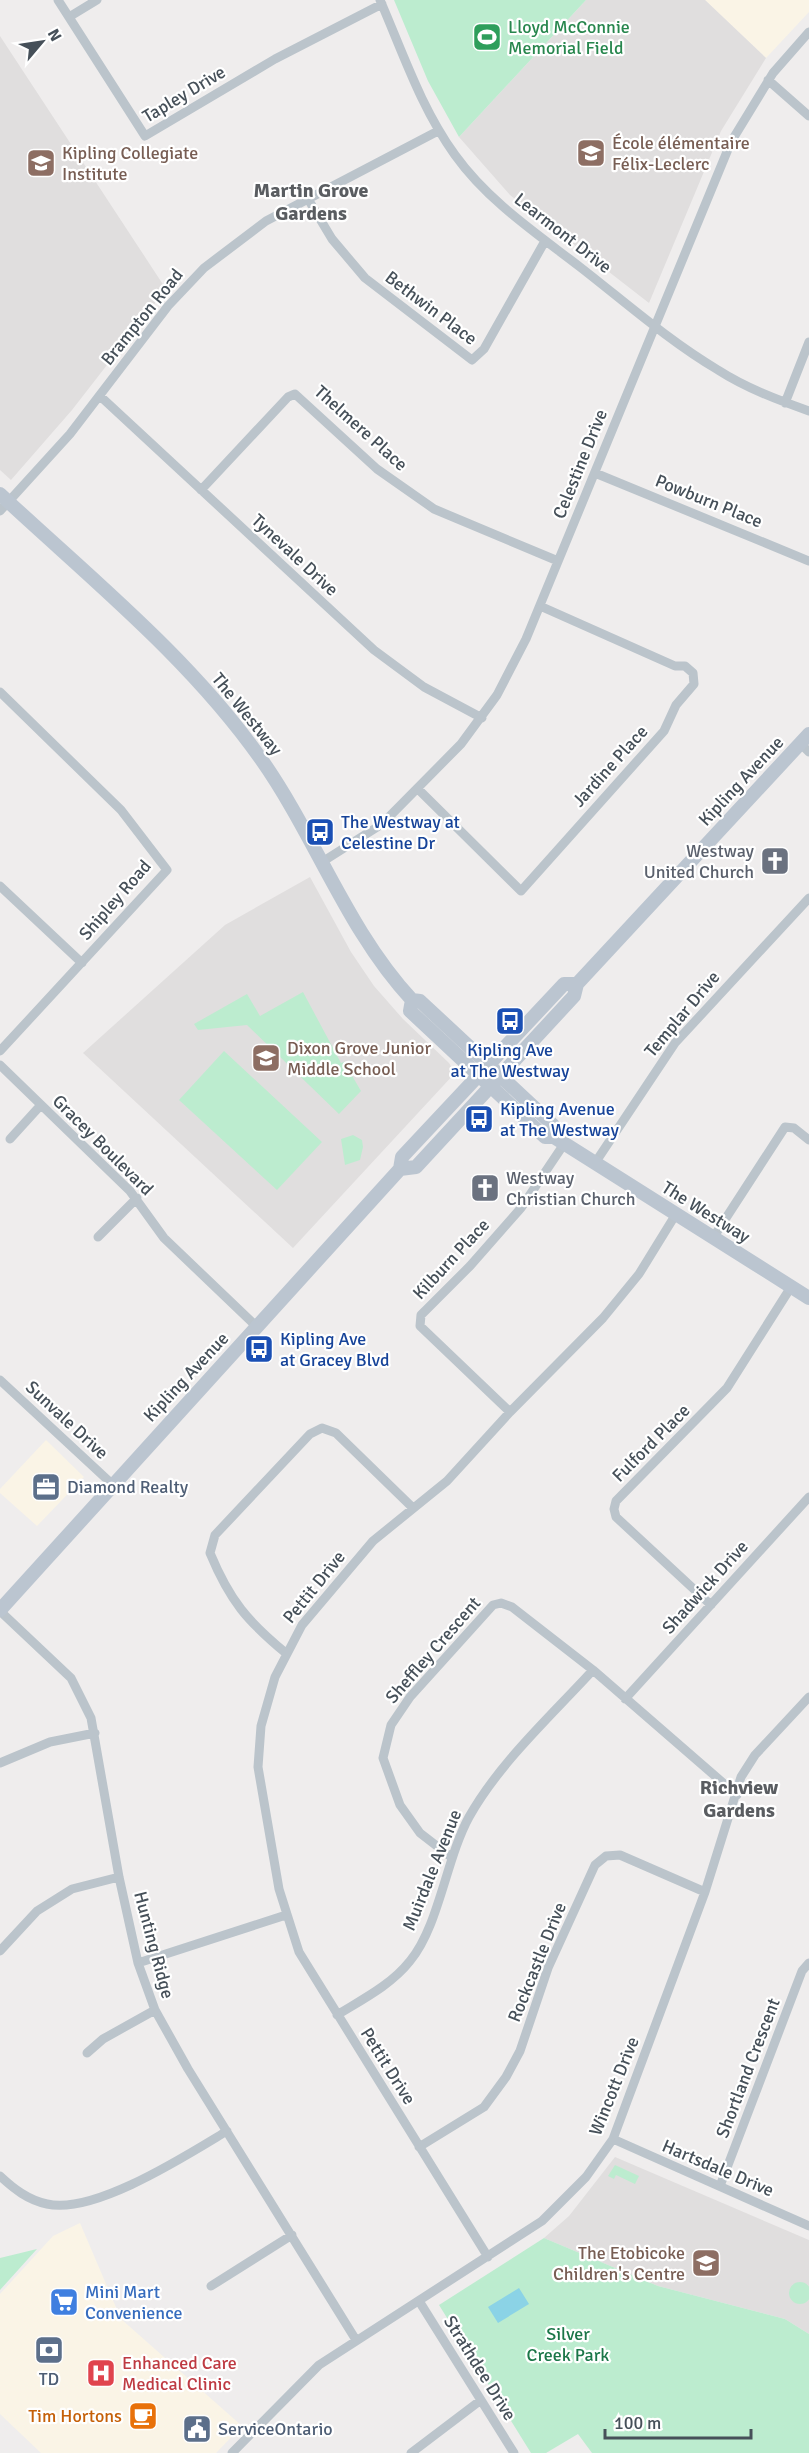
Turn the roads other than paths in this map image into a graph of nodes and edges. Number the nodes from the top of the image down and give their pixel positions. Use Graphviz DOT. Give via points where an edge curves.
graph roads {
  1 [pos="58,0"];
  2 [pos="97,0"];
  3 [pos="381,2"];
  4 [pos="69,17"];
  5 [pos="809,32"];
  6 [pos="768,80"];
  7 [pos="809,117"];
  8 [pos="438,131"];
  9 [pos="308,199"];
  10 [pos="545,241"];
  11 [pos="654,325"];
  12 [pos="809,342"];
  13 [pos="100,396"];
  14 [pos="785,403"];
  15 [pos="809,411"];
  16 [pos="595,473"];
  17 [pos="201,490"];
  18 [pos="3,502"];
  19 [pos="558,561"];
  20 [pos="809,561"];
  21 [pos="540,606"];
  22 [pos="0,692"];
  23 [pos="482,718"];
  24 [pos="806,743"];
  25 [pos="418,789"];
  26 [pos="322,862"];
  27 [pos="0,885"];
  28 [pos="809,898"];
  29 [pos="82,963"];
  30 [pos="577,984"];
  31 [pos="412,1000"];
  32 [pos="0,1051"];
  33 [pos="489,1064"];
  34 [pos="0,1065"];
  35 [pos="501,1075"];
  36 [pos="477,1076"];
  37 [pos="490,1087"];
  38 [pos="40,1106"];
  39 [pos="10,1139"];
  40 [pos="559,1140"];
  41 [pos="809,1140"];
  42 [pos="595,1163"];
  43 [pos="400,1168"];
  44 [pos="137,1198"];
  45 [pos="676,1214"];
  46 [pos="98,1237"];
  47 [pos="713,1238"];
  48 [pos="791,1287"];
  49 [pos="809,1298"];
  50 [pos="257,1327"];
  51 [pos="0,1380"];
  52 [pos="510,1412"];
  53 [pos="112,1484"];
  54 [pos="809,1497"];
  55 [pos="413,1508"];
  56 [pos="711,1605"];
  57 [pos="0,1610"];
  58 [pos="287,1654"];
  59 [pos="593,1670"];
  60 [pos="809,1698"];
  61 [pos="625,1699"];
  62 [pos="95,1733"];
  63 [pos="0,1763"];
  64 [pos="736,1795"];
  65 [pos="451,1857"];
  66 [pos="119,1877"];
  67 [pos="705,1892"];
  68 [pos="286,1915"];
  69 [pos="0,1952"];
  70 [pos="138,1963"];
  71 [pos="809,1963"];
  72 [pos="155,2010"];
  73 [pos="337,2015"];
  74 [pos="87,2053"];
  75 [pos="227,2131"];
  76 [pos="614,2139"];
  77 [pos="419,2146"];
  78 [pos="0,2176"];
  79 [pos="720,2186"];
  80 [pos="809,2226"];
  81 [pos="292,2235"];
  82 [pos="488,2257"];
  83 [pos="211,2286"];
  84 [pos="419,2301"];
  85 [pos="356,2340"];
  86 [pos="481,2400"];
  87 [pos="232,2453"];
  88 [pos="411,2453"];
  89 [pos="514,2453"];
  1 -- 4 [label="street, Tapley Drive"];
  2 -- 4 [label="street"];
  3 -- 4 [label="street, Tapley Drive" via="145,136"];
  3 -- 8 [label="street, Learmont Drive"];
  5 -- 6 [label="street, Celestine Drive"];
  6 -- 7 [label="street"];
  6 -- 11 [label="street, Celestine Drive" via="731,142"];
  8 -- 9 [label="street, Brampton Road"];
  8 -- 10 [label="street, Learmont Drive" via="484,189"];
  9 -- 10 [label="street, Bethwin Place" via="332,239 364,278 472,360 484,349"];
  9 -- 13 [label="street, Brampton Road" via="244,236 204,268 168,306"];
  10 -- 11 [label="street, Learmont Drive"];
  11 -- 14 [label="street, Learmont Drive" via="718,370"];
  11 -- 16 [label="street, Celestine Drive"];
  12 -- 14 [label="street"];
  13 -- 17 [label="street, Tynevale Drive"];
  13 -- 18 [label="street, Brampton Road"];
  14 -- 15 [label="street, Learmont Drive"];
  16 -- 19 [label="street, Celestine Drive"];
  16 -- 20 [label="street, Powburn Place"];
  17 -- 19 [label="street, Thelmere Place" via="295,394 377,469 434,509"];
  17 -- 23 [label="street, Tynevale Drive" via="398,670"];
  18 -- 26 [label="main road, The Westway" via="159,643 218,703 272,774"];
  19 -- 21 [label="street, Celestine Drive"];
  21 -- 23 [label="street, Celestine Drive" via="519,657"];
  21 -- 25 [label="street, Jardine Place" via="675,666 685,666 693,673 694,684 676,705 664,731 521,891"];
  22 -- 29 [label="street, Shipley Road" via="122,810 167,870"];
  23 -- 25 [label="street, Celestine Drive"];
  24 -- 30 [label="main road, Kipling Avenue"];
  25 -- 26 [label="street, Celestine Drive" via="382,824"];
  26 -- 31 [label="main road, The Westway" via="372,951"];
  27 -- 29 [label="street"];
  28 -- 42 [label="street, Templar Drive" via="675,1043"];
  29 -- 32 [label="street, Shipley Road"];
  30 -- 33 [label="main road, Kipling Avenue" via="564,984"];
  30 -- 35 [label="main road, Kipling Avenue" via="574,996"];
  31 -- 33 [label="main road, The Westway" via="420,1000"];
  31 -- 36 [label="main road, The Westway" via="410,1011"];
  33 -- 35 [label="main road, The Westway"];
  33 -- 36 [label="main road, Kipling Avenue"];
  34 -- 38 [label="street, Gracey Boulevard"];
  35 -- 37 [label="main road, Kipling Avenue"];
  35 -- 40 [label="main road, The Westway" via="553,1125"];
  36 -- 37 [label="main road, The Westway"];
  36 -- 43 [label="main road, Kipling Avenue" via="402,1157"];
  37 -- 40 [label="main road, The Westway" via="544,1137"];
  37 -- 43 [label="main road, Kipling Avenue" via="416,1167"];
  38 -- 39 [label="street"];
  38 -- 44 [label="street, Gracey Boulevard"];
  40 -- 42 [label="main road, The Westway"];
  40 -- 52 [label="street, Kilburn Place" via="521,1208 421,1315 420,1326"];
  41 -- 47 [label="street" via="794,1128 785,1127"];
  42 -- 45 [label="main road, The Westway"];
  43 -- 50 [label="main road, Kipling Avenue"];
  44 -- 46 [label="street"];
  44 -- 50 [label="street, Gracey Boulevard" via="164,1238"];
  45 -- 47 [label="main road, The Westway"];
  45 -- 52 [label="street, Pettit Drive" via="639,1274 603,1318"];
  47 -- 48 [label="main road, The Westway"];
  48 -- 49 [label="main road, The Westway"];
  48 -- 56 [label="street, Fulford Place" via="727,1388 616,1501 616,1517"];
  50 -- 53 [label="main road, Kipling Avenue"];
  51 -- 53 [label="street, Sunvale Drive"];
  52 -- 55 [label="street, Pettit Drive" via="447,1481"];
  53 -- 57 [label="main road, Kipling Avenue"];
  54 -- 56 [label="street, Shadwick Drive"];
  55 -- 58 [label="street, Pettit Drive" via="352,1565 302,1624"];
  55 -- 58 [label="street" via="336,1433 322,1428 310,1434 215,1535 210,1553 234,1603"];
  56 -- 61 [label="street, Shadwick Drive"];
  57 -- 62 [label="street, Hunting Ridge" via="70,1678"];
  58 -- 68 [label="street, Pettit Drive" via="275,1677 261,1726 258,1767"];
  59 -- 61 [label="street, Sheffley Crescent"];
  59 -- 65 [label="street, Muirdale Avenue" via="495,1778 469,1817"];
  59 -- 65 [label="street, Sheffley Crescent" via="512,1607 501,1603 493,1605 411,1697 391,1725 384,1758 399,1805 420,1833"];
  60 -- 64 [label="street, Wincott Drive" via="755,1755 741,1777"];
  61 -- 64 [label="street, Sheffley Crescent"];
  62 -- 63 [label="street" via="50,1742"];
  62 -- 66 [label="street, Hunting Ridge"];
  64 -- 67 [label="street, Wincott Drive"];
  65 -- 73 [label="street, Muirdale Avenue" via="428,1929 411,1960 386,1984"];
  66 -- 69 [label="street" via="72,1889 37,1911"];
  66 -- 70 [label="street, Hunting Ridge"];
  67 -- 76 [label="street, Wincott Drive"];
  67 -- 77 [label="street, Rockcastle Drive" via="620,1855 606,1856 595,1865 548,1968 520,2051 506,2077 484,2107"];
  68 -- 70 [label="street"];
  68 -- 73 [label="street, Pettit Drive" via="299,1952"];
  70 -- 72 [label="street, Hunting Ridge"];
  71 -- 79 [label="street, Shortland Crescent" via="802,1971"];
  72 -- 74 [label="street" via="103,2039"];
  72 -- 75 [label="street, Hunting Ridge"];
  73 -- 77 [label="street, Pettit Drive"];
  75 -- 78 [label="street" via="164,2170 85,2201 48,2205 16,2190"];
  75 -- 81 [label="street, Hunting Ridge"];
  76 -- 79 [label="street, Hartsdale Drive"];
  76 -- 82 [label="street, Wincott Drive" via="557,2208"];
  77 -- 82 [label="street, Pettit Drive"];
  79 -- 80 [label="street, Hartsdale Drive"];
  81 -- 83 [label="street"];
  81 -- 85 [label="street, Hunting Ridge"];
  82 -- 84 [label="street, Wincott Drive"];
  84 -- 85 [label="street, Wincott Drive"];
  84 -- 86 [label="street, Strathdee Drive"];
  85 -- 87 [label="street, Wincott Drive" via="319,2365"];
  86 -- 88 [label="street"];
  86 -- 89 [label="street, Strathdee Drive"];
}
